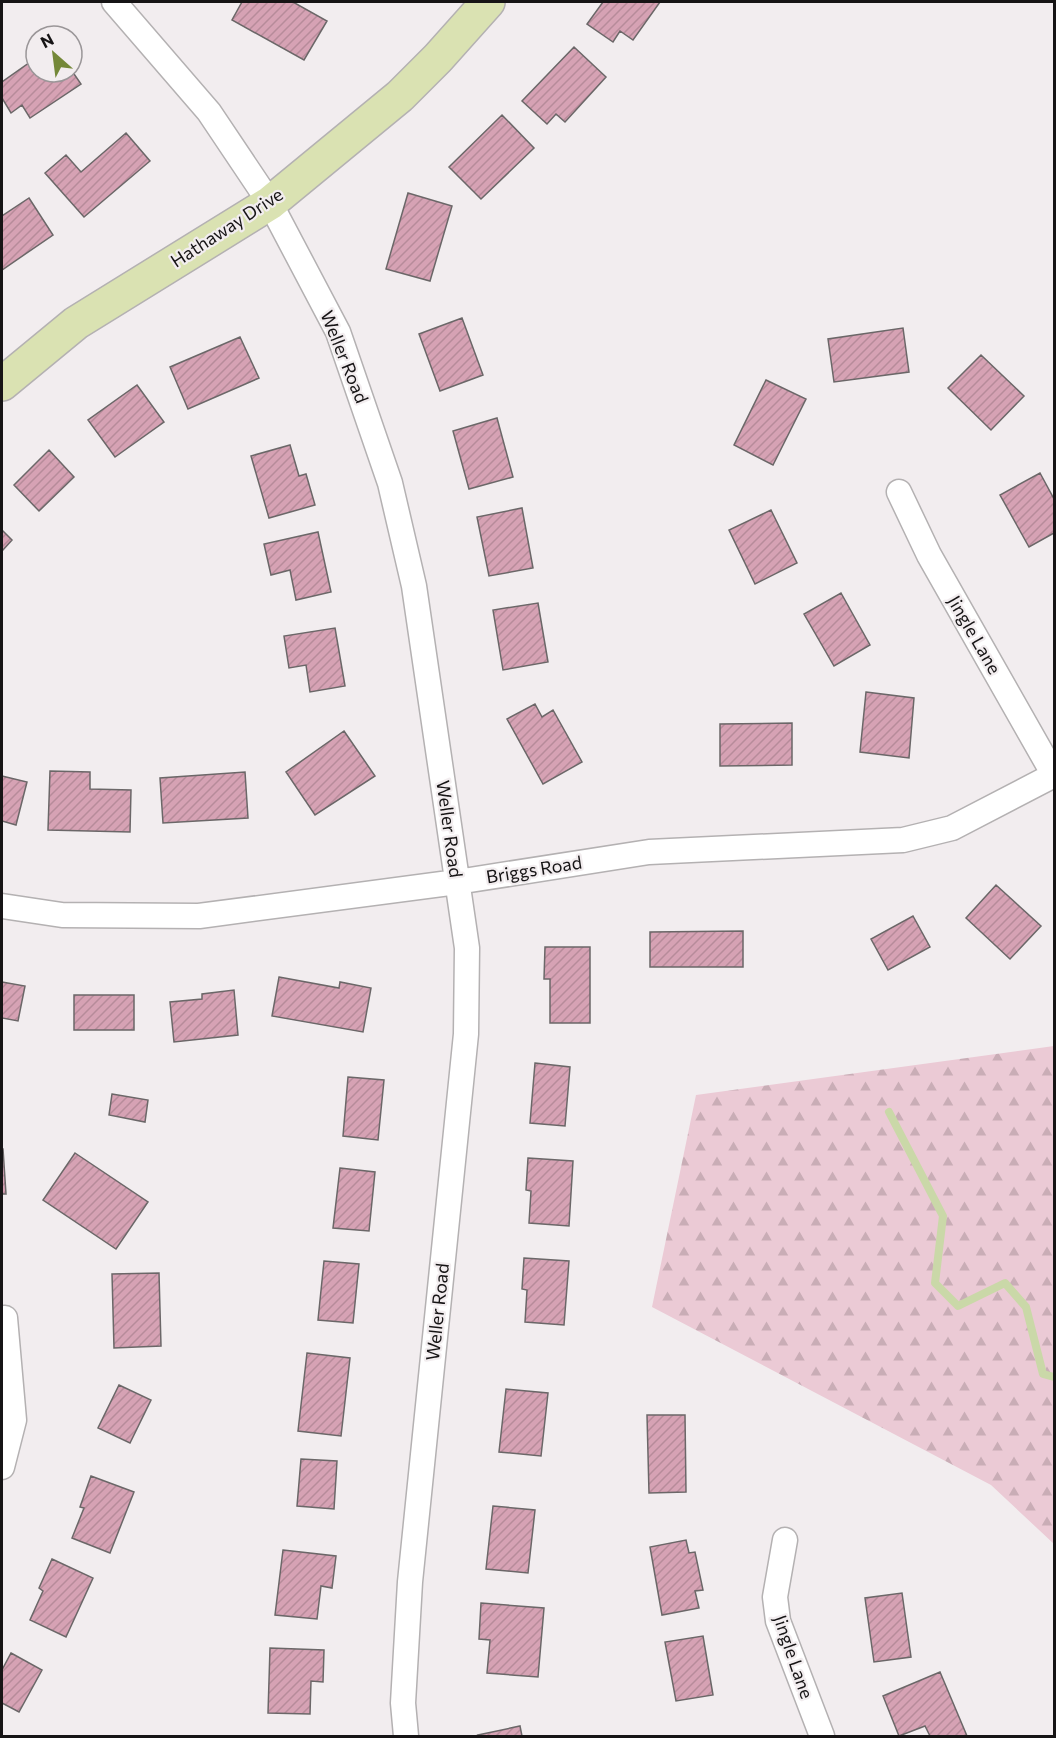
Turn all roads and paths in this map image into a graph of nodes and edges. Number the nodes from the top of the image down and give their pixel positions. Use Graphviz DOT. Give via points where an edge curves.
graph roads {
  1 [pos="114,2"];
  2 [pos="488,2"];
  3 [pos="270,203"];
  4 [pos="2,384"];
  5 [pos="899,492"];
  6 [pos="1054,775"];
  7 [pos="457,882"];
  8 [pos="2,906"];
  9 [pos="6,1318"];
  10 [pos="2,1467"];
  11 [pos="785,1540"];
  12 [pos="406,1737"];
  13 [pos="822,1737"];
  1 -- 3 [label="street, Weller Road" via="208,112"];
  2 -- 3 [label="street, Hathaway Drive" via="400,96"];
  3 -- 4 [label="street, Hathaway Drive" via="76,323"];
  3 -- 7 [label="street, Weller Road" via="338,332 390,483 414,586"];
  5 -- 6 [label="street, Jingle Lane" via="929,555"];
  6 -- 7 [label="street, Briggs Road" via="952,828 903,840 649,852"];
  7 -- 8 [label="street, Briggs Road" via="199,916 62,915"];
  7 -- 12 [label="street, Weller Road" via="467,948 466,1034 410,1582 403,1703"];
  9 -- 10 [label="street" via="14,1420"];
  11 -- 13 [label="street, Jingle Lane" via="775,1597 778,1621"];
}
